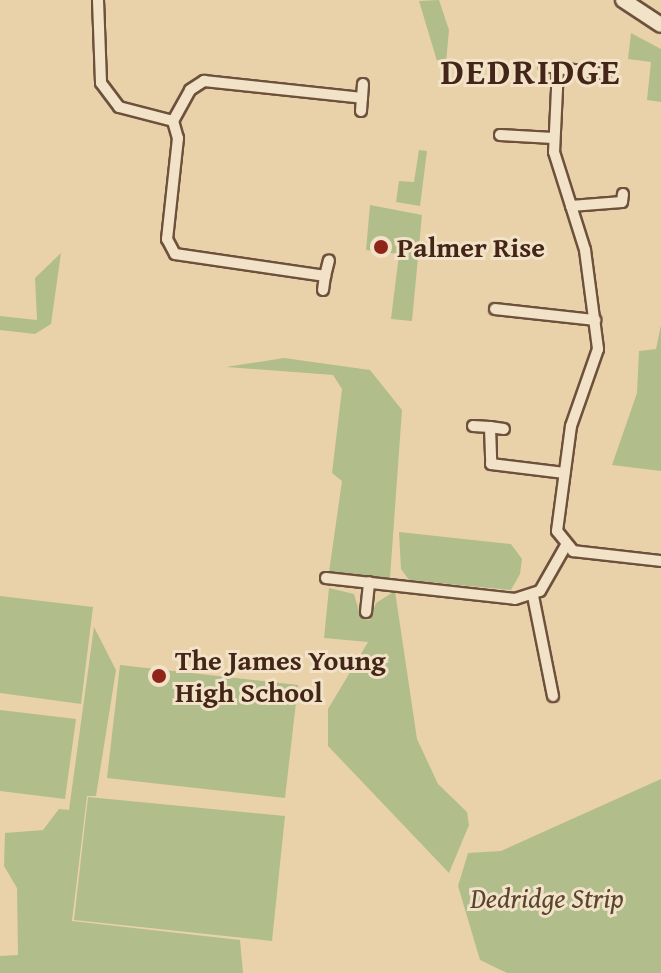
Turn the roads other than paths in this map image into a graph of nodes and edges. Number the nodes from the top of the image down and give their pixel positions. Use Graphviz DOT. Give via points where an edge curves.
graph roads {
  1 [pos="98,0"];
  2 [pos="623,0"];
  3 [pos="661,25"];
  4 [pos="544,66"];
  5 [pos="558,68"];
  6 [pos="605,74"];
  7 [pos="363,84"];
  8 [pos="362,98"];
  9 [pos="361,111"];
  10 [pos="173,121"];
  11 [pos="500,135"];
  12 [pos="553,138"];
  13 [pos="622,203"];
  14 [pos="571,206"];
  15 [pos="329,260"];
  16 [pos="325,276"];
  17 [pos="323,290"];
  18 [pos="495,309"];
  19 [pos="595,320"];
  20 [pos="473,426"];
  21 [pos="490,427"];
  22 [pos="504,429"];
  23 [pos="564,473"];
  24 [pos="565,547"];
  25 [pos="661,561"];
  26 [pos="326,578"];
  27 [pos="369,582"];
  28 [pos="533,596"];
  29 [pos="366,612"];
  30 [pos="553,696"];
  1 -- 10 [label="street" via="103,94 119,107"];
  2 -- 3 [label="street"];
  4 -- 5 [label="street"];
  5 -- 6 [label="street"];
  5 -- 12 [label="street"];
  7 -- 8 [label="street"];
  8 -- 9 [label="street"];
  8 -- 10 [label="street" via="204,81 190,90"];
  10 -- 16 [label="street" via="178,138 167,239 175,254"];
  11 -- 12 [label="street"];
  12 -- 14 [label="street"];
  13 -- 14 [label="street"];
  14 -- 19 [label="street"];
  15 -- 16 [label="street"];
  16 -- 17 [label="street"];
  18 -- 19 [label="street"];
  19 -- 23 [label="street" via="596,363 571,426"];
  20 -- 21 [label="street"];
  21 -- 22 [label="street"];
  21 -- 23 [label="street" via="491,464"];
  23 -- 24 [label="street" via="557,531"];
  24 -- 25 [label="street"];
  24 -- 28 [label="street"];
  26 -- 27 [label="street"];
  27 -- 28 [label="street"];
  27 -- 29 [label="street"];
  28 -- 30 [label="street"];
}
